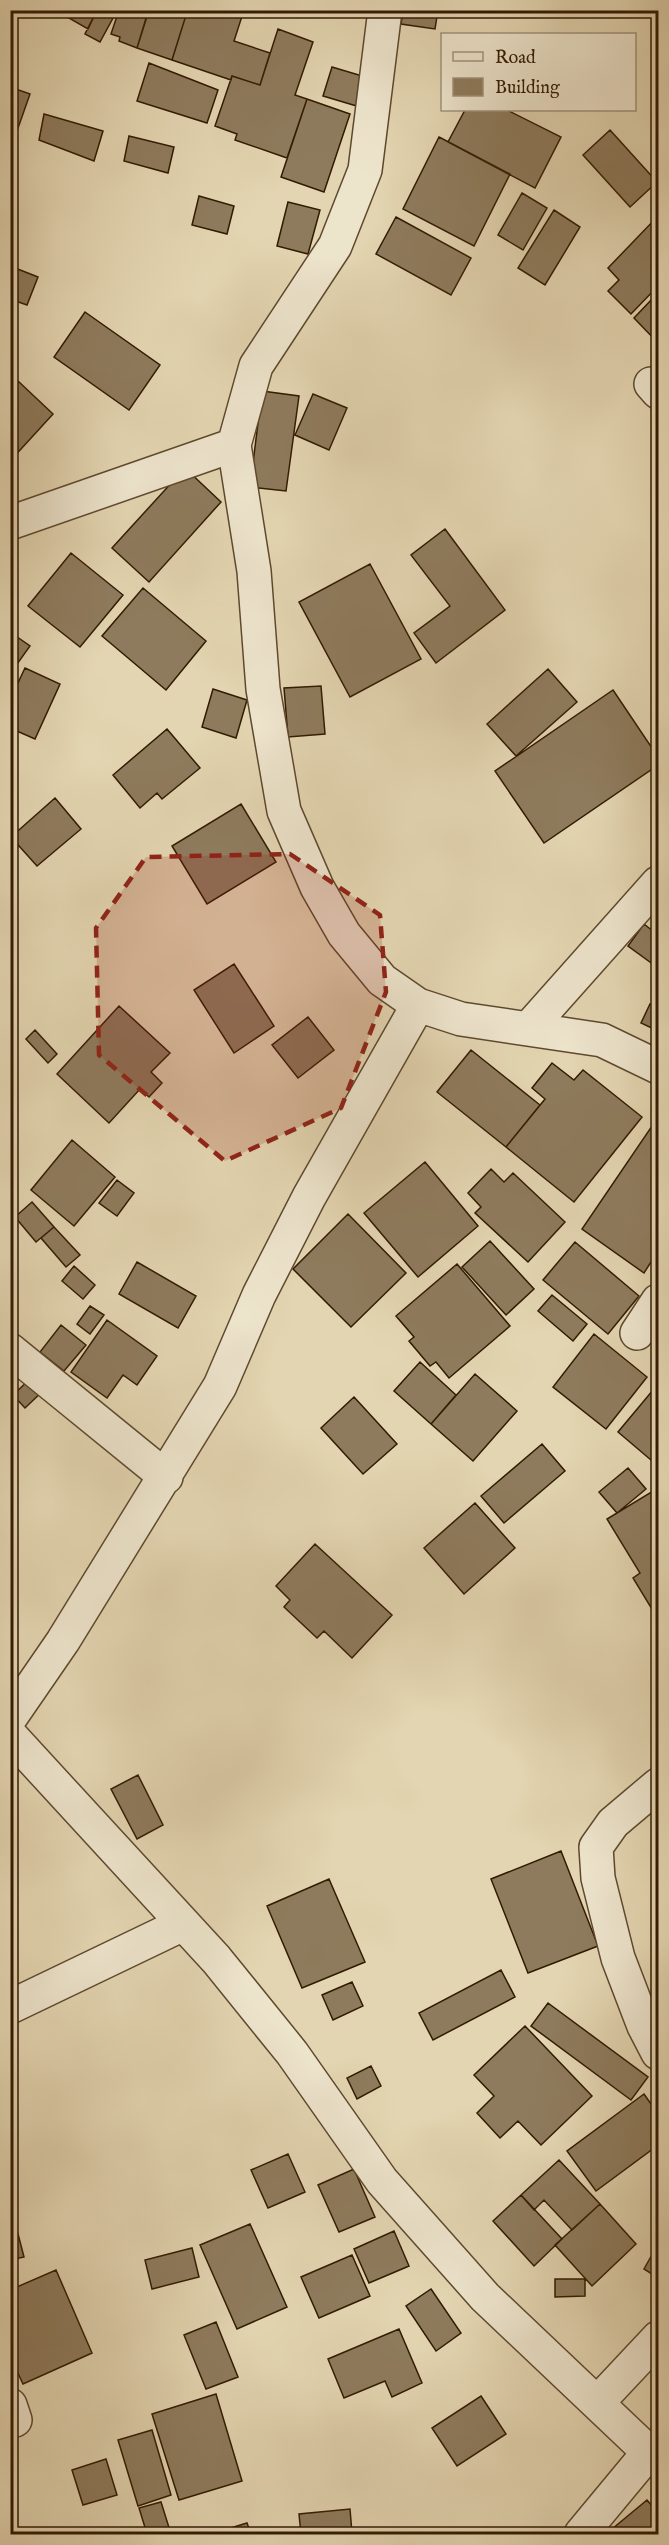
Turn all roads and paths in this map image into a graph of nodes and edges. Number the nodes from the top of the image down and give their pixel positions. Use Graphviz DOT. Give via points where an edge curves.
graph roads {
  1 [pos="385,10"];
  2 [pos="234,446"];
  3 [pos="10,523"];
  4 [pos="658,884"];
  5 [pos="418,1005"];
  6 [pos="529,1028"];
  7 [pos="658,1067"];
  8 [pos="658,1301"];
  9 [pos="637,1333"];
  10 [pos="10,1350"];
  11 [pos="166,1477"];
  12 [pos="10,1718"];
  13 [pos="10,1735"];
  14 [pos="658,1785"];
  15 [pos="183,1924"];
  16 [pos="10,2007"];
  17 [pos="658,2053"];
  18 [pos="658,2338"];
  19 [pos="597,2403"];
  20 [pos="654,2456"];
  21 [pos="581,2535"];
  1 -- 2 [label="street" via="365,170 335,246 256,366"];
  2 -- 3 [label="street"];
  2 -- 5 [label="street" via="254,571 263,689 284,811 317,886 344,934 382,980"];
  4 -- 6 [label="street"];
  5 -- 6 [label="street" via="461,1020"];
  5 -- 11 [label="street" via="309,1197 259,1295 220,1386"];
  6 -- 7 [label="street" via="602,1040"];
  8 -- 9 [label="street"];
  10 -- 11 [label="street"];
  11 -- 12 [label="street"];
  13 -- 15 [label="street"];
  14 -- 17 [label="street" via="612,1823 596,1847 598,1878 618,1958"];
  15 -- 16 [label="street"];
  15 -- 19 [label="street" via="292,2053 382,2181 485,2297"];
  18 -- 19 [label="street"];
  19 -- 20 [label="street"];
  20 -- 21 [label="street"];
}
